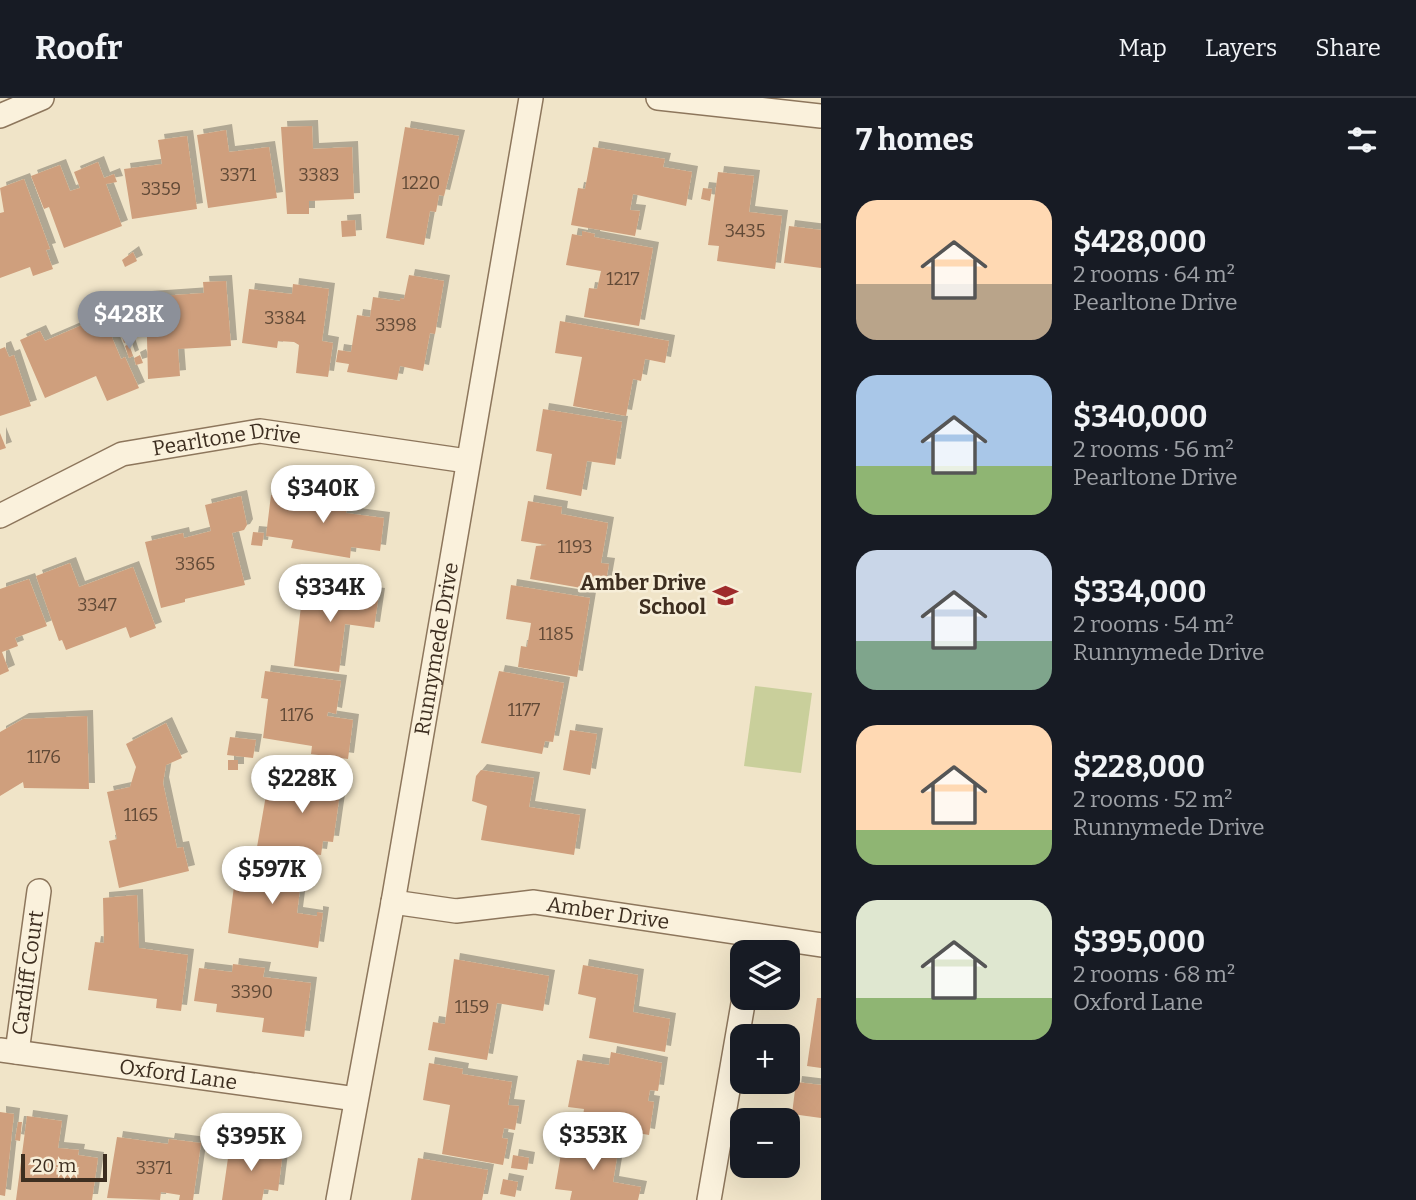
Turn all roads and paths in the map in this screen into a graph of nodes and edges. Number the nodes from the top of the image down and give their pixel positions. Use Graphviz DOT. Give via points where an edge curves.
graph roads {
  1 [pos="42,98"];
  2 [pos="531,98"];
  3 [pos="658,98"];
  4 [pos="0,116"];
  5 [pos="821,116"];
  6 [pos="467,461"];
  7 [pos="0,516"];
  8 [pos="38,891"];
  9 [pos="393,902"];
  10 [pos="738,940"];
  11 [pos="800,944"];
  12 [pos="821,944"];
  13 [pos="742,1010"];
  14 [pos="9,1051"];
  15 [pos="356,1099"];
  16 [pos="338,1200"];
  17 [pos="709,1200"];
  1 -- 4 [label="street"];
  2 -- 6 [label="street, Runnymede Drive"];
  3 -- 5 [label="street"];
  6 -- 7 [label="street, Pearltone Drive" via="260,431 122,454"];
  6 -- 9 [label="street, Runnymede Drive"];
  8 -- 14 [label="street, Cardiff Court"];
  9 -- 10 [label="street, Amber Drive" via="456,911 534,902"];
  9 -- 15 [label="street, Runnymede Drive"];
  11 -- 12 [label="street, Amber Drive"];
  13 -- 17 [label="street"];
  14 -- 15 [label="street, Oxford Lane"];
  15 -- 16 [label="street, Runnymede Drive"];
}
